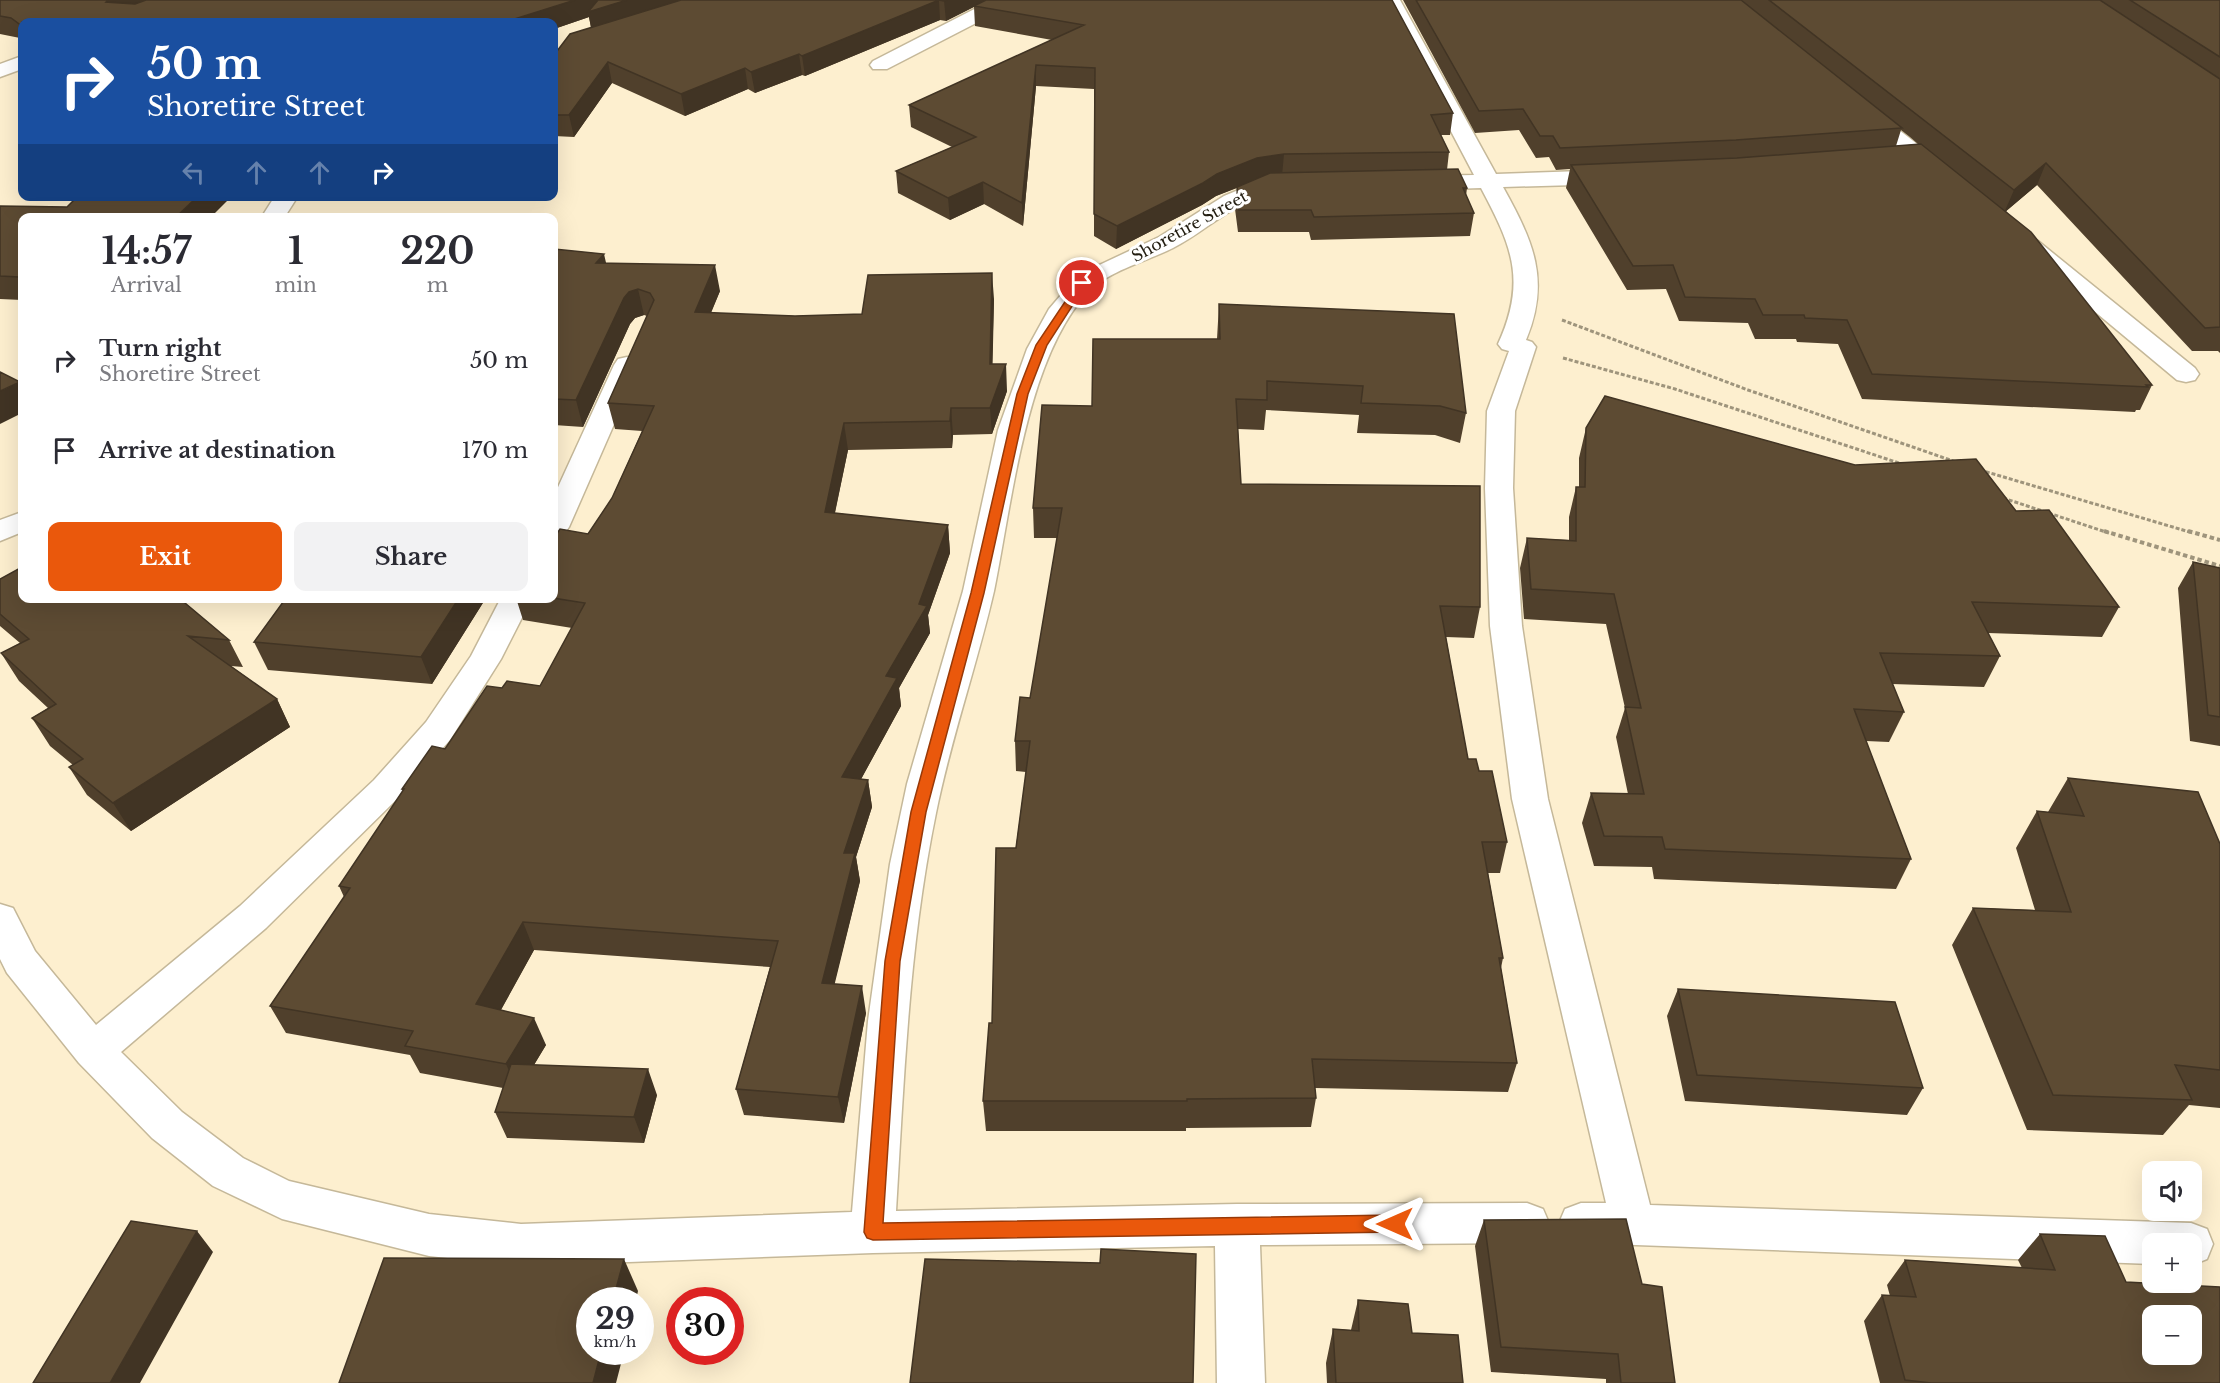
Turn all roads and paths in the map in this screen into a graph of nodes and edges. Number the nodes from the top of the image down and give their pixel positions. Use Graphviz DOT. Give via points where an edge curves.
graph roads {
  1 [pos="1006,0"];
  2 [pos="1391,0"];
  3 [pos="18,63"];
  4 [pos="880,65"];
  5 [pos="0,70"];
  6 [pos="1850,101"];
  7 [pos="1920,157"];
  8 [pos="1884,160"];
  9 [pos="1627,176"];
  10 [pos="1489,182"];
  11 [pos="1397,183"];
  12 [pos="1305,185"];
  13 [pos="1954,185"];
  14 [pos="2017,235"];
  15 [pos="1520,330"];
  16 [pos="635,347"];
  17 [pos="2186,374"];
  18 [pos="1903,464"];
  19 [pos="1966,465"];
  20 [pos="1978,469"];
  21 [pos="1992,494"];
  22 [pos="558,518"];
  23 [pos="18,523"];
  24 [pos="0,532"];
  25 [pos="2220,540"];
  26 [pos="2220,566"];
  27 [pos="514,603"];
  28 [pos="0,919"];
  29 [pos="10,966"];
  30 [pos="93,1051"];
  31 [pos="1633,1223"];
  32 [pos="1237,1225"];
  33 [pos="873,1232"];
  34 [pos="2142,1242"];
  35 [pos="2202,1244"];
  36 [pos="2220,1245"];
  37 [pos="1241,1383"];
  1 -- 4 [label="street"];
  2 -- 10 [label="street"];
  3 -- 5 [label="street"];
  6 -- 7 [label="street"];
  7 -- 8 [label="street"];
  7 -- 13 [label="street"];
  9 -- 10 [label="street"];
  10 -- 11 [label="street"];
  10 -- 15 [label="street" via="1522,251 1527,288"];
  12 -- 33 [label="street, Shoretire Street" via="1282,185 1247,193 1225,203 1172,240 1082,283 1041,345 1023,394 978,593 918,812 892,961"];
  14 -- 17 [label="street"];
  15 -- 18 [label="path" via="1675,389"];
  15 -- 19 [label="path" via="1748,390"];
  15 -- 31 [label="street" via="1501,411 1499,488 1506,626 1530,799"];
  16 -- 22 [label="street"];
  20 -- 25 [label="path"];
  21 -- 26 [label="path"];
  23 -- 24 [label="street"];
  27 -- 30 [label="street" via="485,659 438,731 386,789 253,917"];
  28 -- 29 [label="street"];
  29 -- 30 [label="street"];
  30 -- 33 [label="street" via="167,1125 228,1172 282,1199 429,1235 521,1245"];
  31 -- 32 [label="street"];
  31 -- 34 [label="street"];
  32 -- 33 [label="street"];
  32 -- 37 [label="street"];
  35 -- 36 [label="street"];
}
